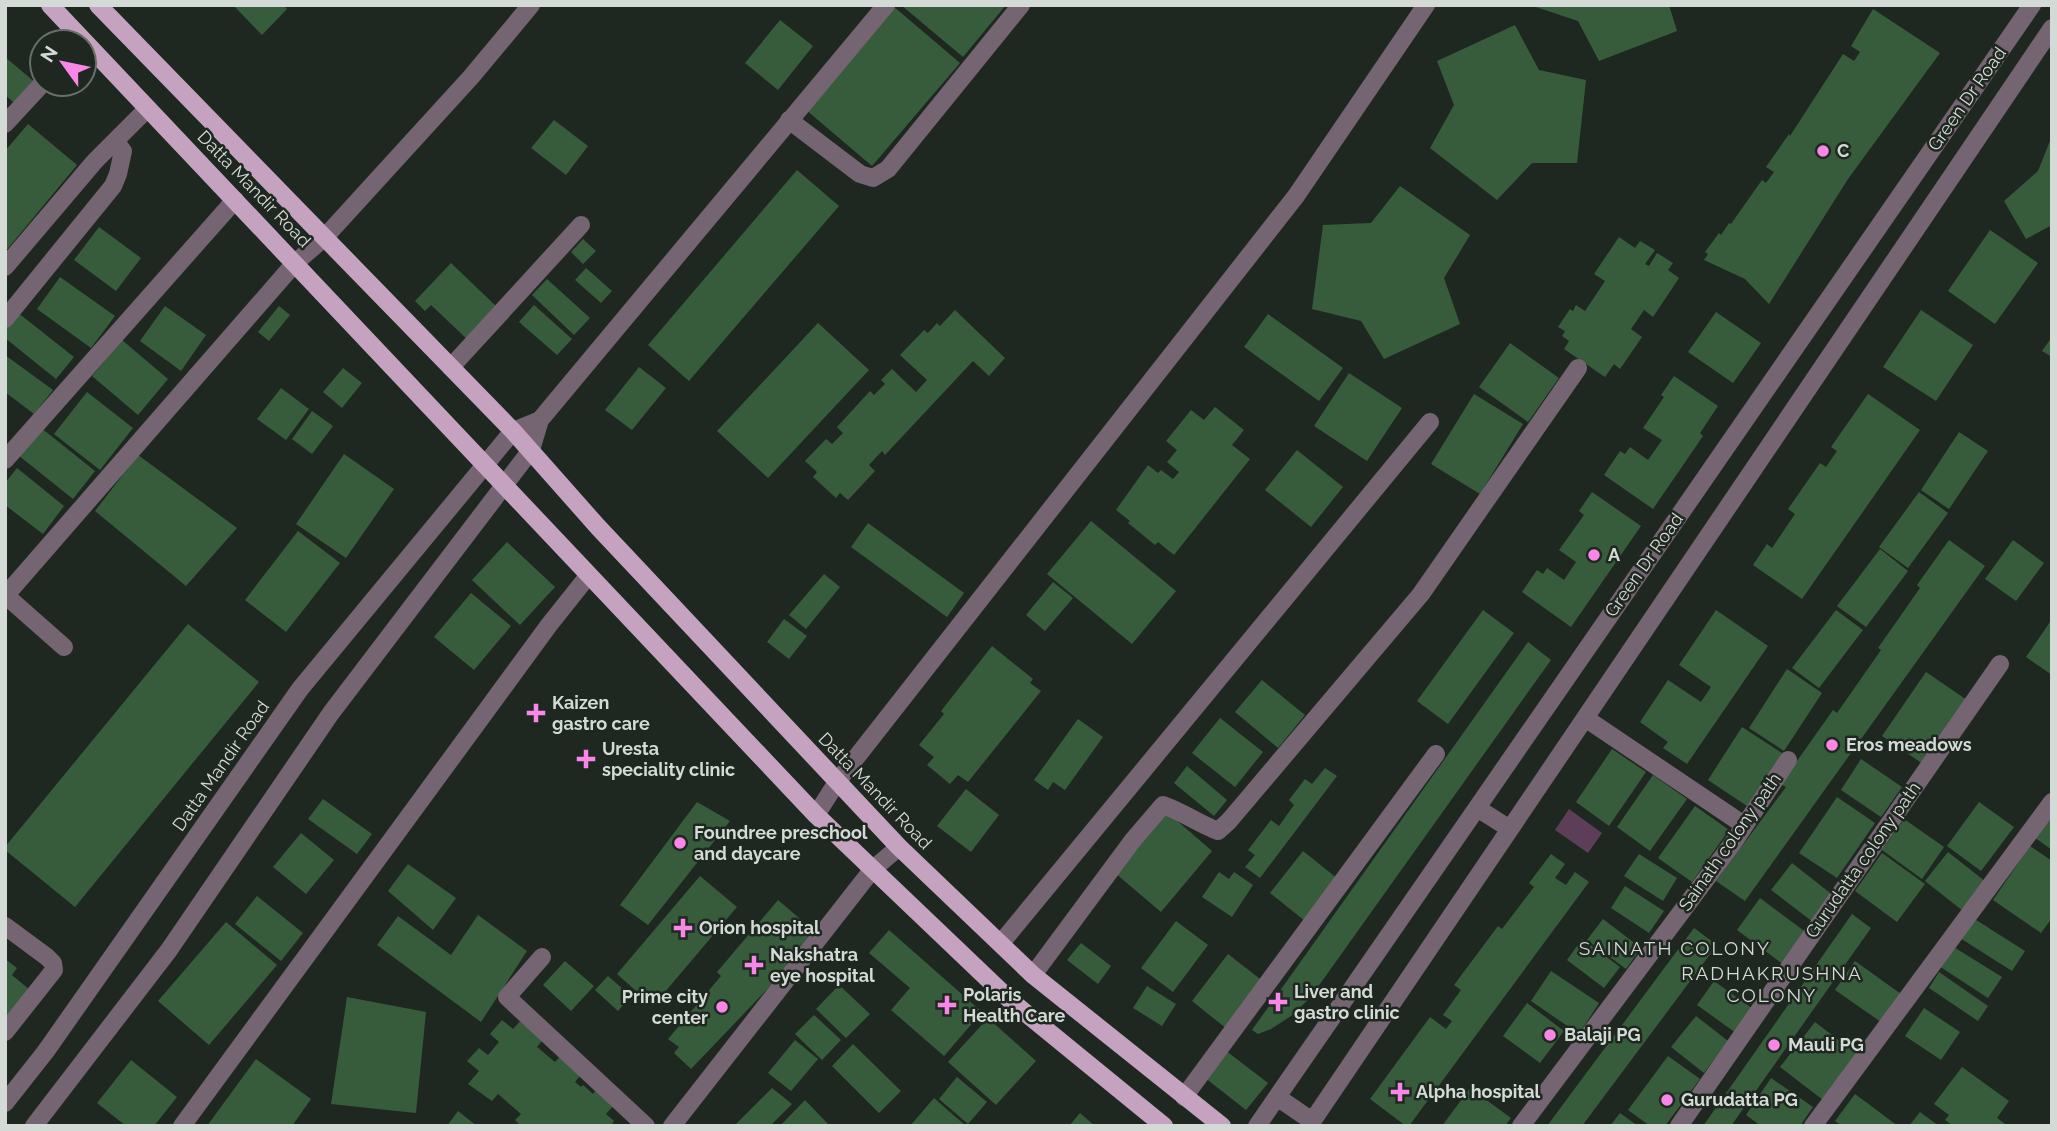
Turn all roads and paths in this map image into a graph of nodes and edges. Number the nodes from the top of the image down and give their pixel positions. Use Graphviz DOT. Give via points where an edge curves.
graph roads {
  1 [pos="50,5"];
  2 [pos="98,5"];
  3 [pos="531,5"];
  4 [pos="886,5"];
  5 [pos="1021,5"];
  6 [pos="1426,5"];
  7 [pos="2032,5"];
  8 [pos="70,28"];
  9 [pos="2052,28"];
  10 [pos="98,59"];
  11 [pos="29,98"];
  12 [pos="147,109"];
  13 [pos="789,120"];
  14 [pos="5,124"];
  15 [pos="116,141"];
  16 [pos="235,200"];
  17 [pos="582,225"];
  18 [pos="324,237"];
  19 [pos="295,263"];
  20 [pos="5,267"];
  21 [pos="1847,272"];
  22 [pos="1874,291"];
  23 [pos="5,319"];
  24 [pos="451,368"];
  25 [pos="1578,368"];
  26 [pos="540,421"];
  27 [pos="1430,422"];
  28 [pos="513,431"];
  29 [pos="531,450"];
  30 [pos="5,460"];
  31 [pos="485,463"];
  32 [pos="505,485"];
  33 [pos="589,576"];
  34 [pos="5,596"];
  35 [pos="64,647"];
  36 [pos="2000,664"];
  37 [pos="1585,718"];
  38 [pos="1436,754"];
  39 [pos="1787,760"];
  40 [pos="837,782"];
  41 [pos="2052,802"];
  42 [pos="1477,808"];
  43 [pos="816,816"];
  44 [pos="1744,825"];
  45 [pos="1510,829"];
  46 [pos="898,847"];
  47 [pos="872,870"];
  48 [pos="5,926"];
  49 [pos="1001,943"];
  50 [pos="542,957"];
  51 [pos="1033,975"];
  52 [pos="5,1032"];
  53 [pos="1184,1097"];
  54 [pos="1277,1097"];
  55 [pos="5,1103"];
  56 [pos="1310,1123"];
  57 [pos="34,1126"];
  58 [pos="182,1126"];
  59 [pos="646,1126"];
  60 [pos="672,1126"];
  61 [pos="1164,1126"];
  62 [pos="1222,1126"];
  63 [pos="1257,1126"];
  64 [pos="1521,1126"];
  65 [pos="1679,1126"];
  66 [pos="1813,1126"];
  1 -- 8 [label="main road, Datta Mandir Road"];
  2 -- 18 [label="main road, Datta Mandir Road"];
  3 -- 18 [label="street"];
  4 -- 13 [label="street"];
  5 -- 13 [label="street" via="888,169 873,178 860,174"];
  6 -- 40 [label="street" via="1296,196"];
  7 -- 21 [label="street, Green Dr Road"];
  9 -- 22 [label="street, Green Dr Road"];
  10 -- 12 [label="main road, Datta Mandir Road"];
  11 -- 14 [label="street"];
  12 -- 15 [label="street"];
  12 -- 16 [label="main road, Datta Mandir Road"];
  13 -- 26 [label="street"];
  15 -- 20 [label="street"];
  15 -- 23 [label="street" via="123,151 113,186"];
  16 -- 19 [label="main road, Datta Mandir Road"];
  16 -- 30 [label="street"];
  17 -- 24 [label="street"];
  18 -- 19 [label="street"];
  18 -- 24 [label="main road, Datta Mandir Road"];
  19 -- 31 [label="main road, Datta Mandir Road"];
  19 -- 34 [label="street"];
  21 -- 22 [label="street"];
  21 -- 42 [label="street, Green Dr Road"];
  22 -- 37 [label="street, Green Dr Road"];
  24 -- 28 [label="main road, Datta Mandir Road"];
  25 -- 51 [label="street" via="1421,594 1229,821 1218,831 1163,805"];
  26 -- 28 [label="street, Datta Mandir Road"];
  26 -- 29 [label="street"];
  27 -- 49 [label="street"];
  28 -- 29 [label="main road, Datta Mandir Road"];
  28 -- 31 [label="street, Datta Mandir Road"];
  29 -- 32 [label="street"];
  29 -- 40 [label="main road, Datta Mandir Road"];
  31 -- 32 [label="main road, Datta Mandir Road"];
  31 -- 55 [label="street, Datta Mandir Road" via="300,689"];
  32 -- 33 [label="main road, Datta Mandir Road"];
  32 -- 57 [label="street" via="331,713 169,950"];
  33 -- 43 [label="main road, Datta Mandir Road"];
  33 -- 58 [label="street"];
  34 -- 35 [label="street"];
  36 -- 65 [label="street, Gurudatta colony path"];
  37 -- 44 [label="street"];
  37 -- 45 [label="street, Green Dr Road"];
  38 -- 53 [label="street"];
  39 -- 44 [label="street, Sainath colony path"];
  40 -- 43 [label="street"];
  40 -- 46 [label="main road, Datta Mandir Road"];
  41 -- 66 [label="street"];
  42 -- 45 [label="street"];
  42 -- 54 [label="street, Green Dr Road"];
  43 -- 47 [label="main road, Datta Mandir Road"];
  44 -- 64 [label="street, Sainath colony path"];
  45 -- 56 [label="street, Green Dr Road"];
  46 -- 47 [label="street"];
  46 -- 49 [label="main road, Datta Mandir Road"];
  47 -- 60 [label="street"];
  47 -- 61 [label="main road, Datta Mandir Road" via="1011,1001"];
  48 -- 52 [label="street" via="47,957 54,970"];
  49 -- 51 [label="main road, Datta Mandir Road"];
  50 -- 59 [label="street" via="507,997"];
  51 -- 53 [label="main road, Datta Mandir Road"];
  53 -- 62 [label="main road, Datta Mandir Road"];
  54 -- 56 [label="street"];
  54 -- 63 [label="street, Green Dr Road"];
}
